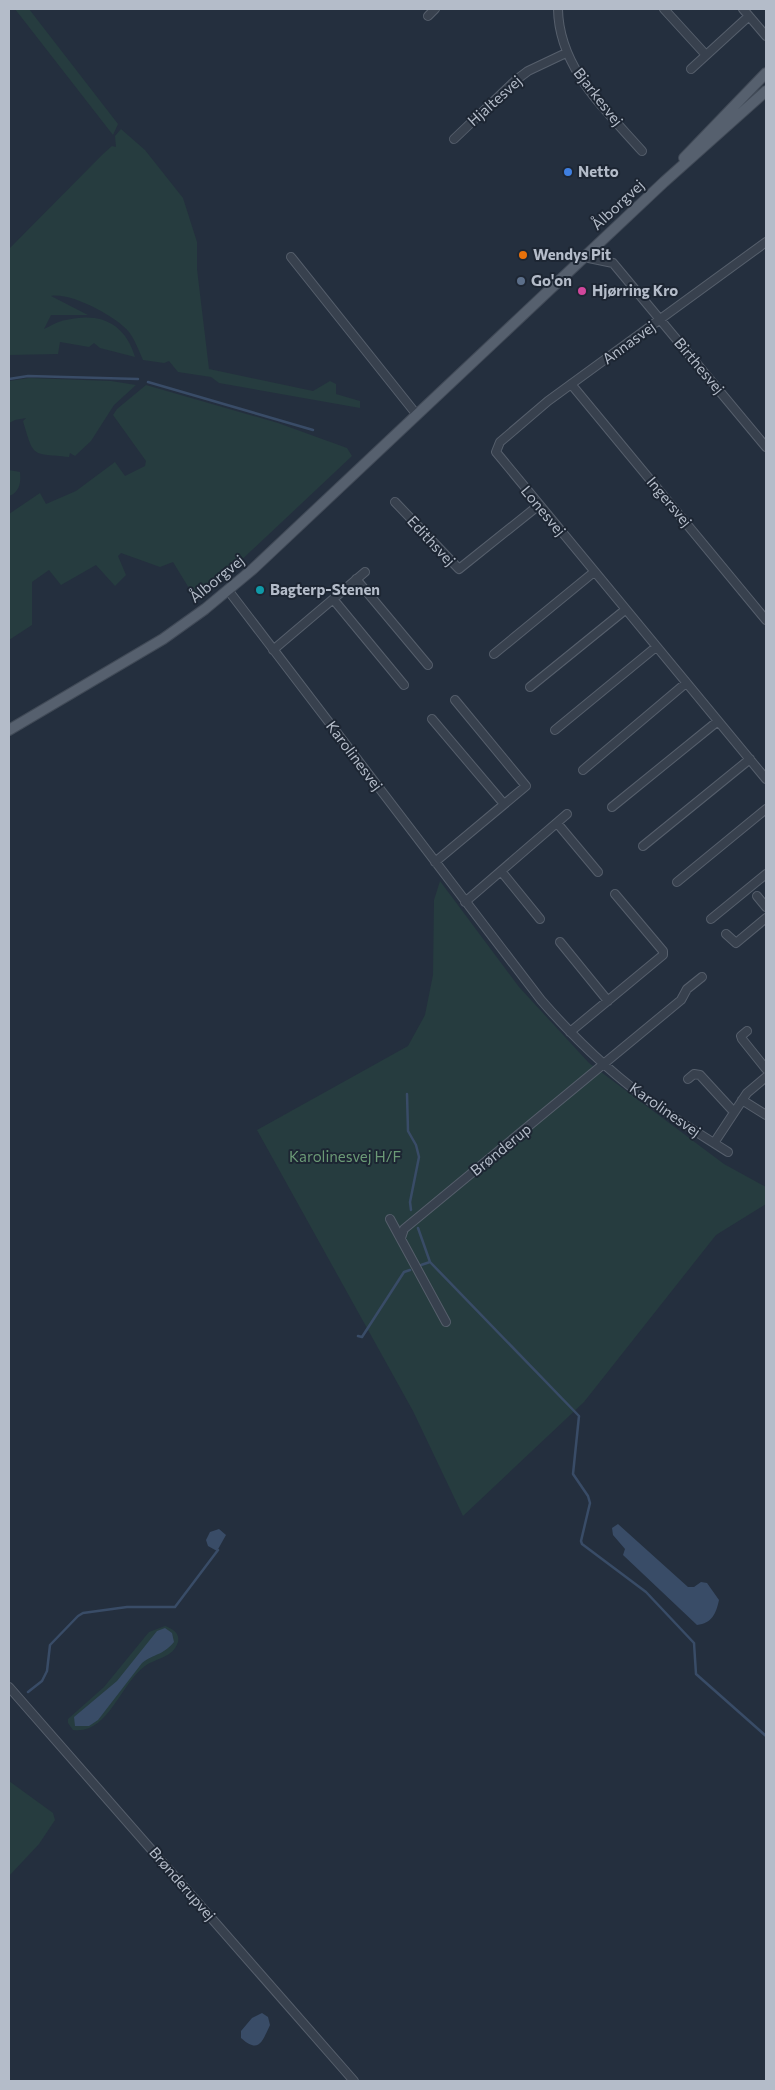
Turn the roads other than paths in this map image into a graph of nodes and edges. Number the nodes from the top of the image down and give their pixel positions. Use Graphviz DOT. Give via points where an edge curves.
graph roads {
  1 [pos="435,9"];
  2 [pos="558,9"];
  3 [pos="664,9"];
  4 [pos="743,9"];
  5 [pos="428,16"];
  6 [pos="749,16"];
  7 [pos="766,36"];
  8 [pos="566,53"];
  9 [pos="706,55"];
  10 [pos="691,69"];
  11 [pos="766,74"];
  12 [pos="766,91"];
  13 [pos="454,139"];
  14 [pos="642,151"];
  15 [pos="664,182"];
  16 [pos="766,242"];
  17 [pos="291,257"];
  18 [pos="584,257"];
  19 [pos="661,320"];
  20 [pos="571,384"];
  21 [pos="416,415"];
  22 [pos="766,447"];
  23 [pos="496,449"];
  24 [pos="395,502"];
  25 [pos="539,505"];
  26 [pos="365,572"];
  27 [pos="594,572"];
  28 [pos="356,579"];
  29 [pos="228,590"];
  30 [pos="334,599"];
  31 [pos="625,610"];
  32 [pos="766,620"];
  33 [pos="656,647"];
  34 [pos="273,650"];
  35 [pos="494,654"];
  36 [pos="428,666"];
  37 [pos="686,683"];
  38 [pos="404,685"];
  39 [pos="530,687"];
  40 [pos="455,700"];
  41 [pos="432,719"];
  42 [pos="718,721"];
  43 [pos="9,730"];
  44 [pos="556,730"];
  45 [pos="750,759"];
  46 [pos="583,770"];
  47 [pos="766,779"];
  48 [pos="504,804"];
  49 [pos="612,807"];
  50 [pos="766,809"];
  51 [pos="568,814"];
  52 [pos="557,823"];
  53 [pos="643,846"];
  54 [pos="435,862"];
  55 [pos="501,871"];
  56 [pos="598,872"];
  57 [pos="766,874"];
  58 [pos="677,882"];
  59 [pos="615,894"];
  60 [pos="757,896"];
  61 [pos="465,902"];
  62 [pos="766,907"];
  63 [pos="540,918"];
  64 [pos="766,918"];
  65 [pos="711,919"];
  66 [pos="726,934"];
  67 [pos="560,942"];
  68 [pos="702,977"];
  69 [pos="608,1001"];
  70 [pos="747,1031"];
  71 [pos="570,1032"];
  72 [pos="604,1065"];
  73 [pos="766,1068"];
  74 [pos="766,1077"];
  75 [pos="688,1079"];
  76 [pos="742,1100"];
  77 [pos="734,1112"];
  78 [pos="766,1115"];
  79 [pos="714,1144"];
  80 [pos="728,1152"];
  81 [pos="390,1219"];
  82 [pos="401,1238"];
  83 [pos="446,1322"];
  84 [pos="9,1687"];
  85 [pos="354,2081"];
  1 -- 5 [label="street"];
  2 -- 8 [label="street, Bjarkesvej" via="560,34"];
  3 -- 9 [label="street"];
  4 -- 6 [label="street"];
  6 -- 7 [label="street"];
  6 -- 9 [label="street"];
  8 -- 13 [label="street, Hjaltesvej" via="516,80"];
  8 -- 14 [label="street, Bjarkesvej" via="596,99"];
  9 -- 10 [label="street"];
  11 -- 15 [label="main road, Ålborgvej" via="695,145"];
  12 -- 15 [label="main road, Ålborgvej"];
  15 -- 18 [label="main road, Ålborgvej"];
  16 -- 19 [label="street, Annasvej"];
  17 -- 21 [label="street"];
  18 -- 19 [label="street, Birthesvej" via="613,263"];
  18 -- 21 [label="main road, Ålborgvej"];
  19 -- 20 [label="street, Annasvej"];
  19 -- 22 [label="street, Birthesvej"];
  20 -- 23 [label="street, Annasvej" via="523,422"];
  20 -- 32 [label="street, Ingersvej"];
  21 -- 29 [label="main road, Ålborgvej"];
  23 -- 25 [label="street, Lonesvej" via="497,455"];
  24 -- 25 [label="street, Edithsvej" via="459,569"];
  25 -- 27 [label="street, Lonesvej"];
  26 -- 28 [label="street"];
  27 -- 31 [label="street, Lonesvej"];
  27 -- 35 [label="street"];
  28 -- 30 [label="street"];
  28 -- 36 [label="street"];
  29 -- 34 [label="street, Karolinesvej"];
  29 -- 43 [label="main road, Ålborgvej" via="163,639"];
  30 -- 34 [label="street"];
  30 -- 38 [label="street"];
  31 -- 33 [label="street, Lonesvej"];
  31 -- 39 [label="street"];
  33 -- 37 [label="street, Lonesvej"];
  33 -- 44 [label="street"];
  34 -- 54 [label="street, Karolinesvej"];
  37 -- 42 [label="street, Lonesvej"];
  37 -- 46 [label="street"];
  40 -- 48 [label="street" via="526,784"];
  41 -- 48 [label="street"];
  42 -- 45 [label="street, Lonesvej"];
  42 -- 49 [label="street"];
  45 -- 47 [label="street, Lonesvej"];
  45 -- 53 [label="street"];
  48 -- 54 [label="street"];
  50 -- 58 [label="street"];
  51 -- 52 [label="street"];
  52 -- 55 [label="street"];
  52 -- 56 [label="street"];
  54 -- 61 [label="street, Karolinesvej"];
  55 -- 61 [label="street"];
  55 -- 63 [label="street"];
  57 -- 65 [label="street"];
  59 -- 69 [label="street" via="664,954"];
  60 -- 62 [label="street"];
  61 -- 71 [label="street, Karolinesvej" via="514,968"];
  64 -- 66 [label="street" via="736,943"];
  67 -- 69 [label="street"];
  68 -- 72 [label="street" via="681,1000"];
  69 -- 71 [label="street"];
  70 -- 73 [label="street" via="742,1039"];
  71 -- 72 [label="street, Karolinesvej"];
  72 -- 79 [label="street, Karolinesvej" via="654,1105"];
  72 -- 82 [label="street, Brønderup" via="404,1229"];
  74 -- 76 [label="street"];
  75 -- 77 [label="street" via="694,1074 700,1075"];
  76 -- 77 [label="street"];
  76 -- 78 [label="street"];
  77 -- 79 [label="street"];
  79 -- 80 [label="street, Karolinesvej"];
  81 -- 82 [label="street"];
  82 -- 83 [label="street"];
  84 -- 85 [label="street, Brønderupvej"];
}
